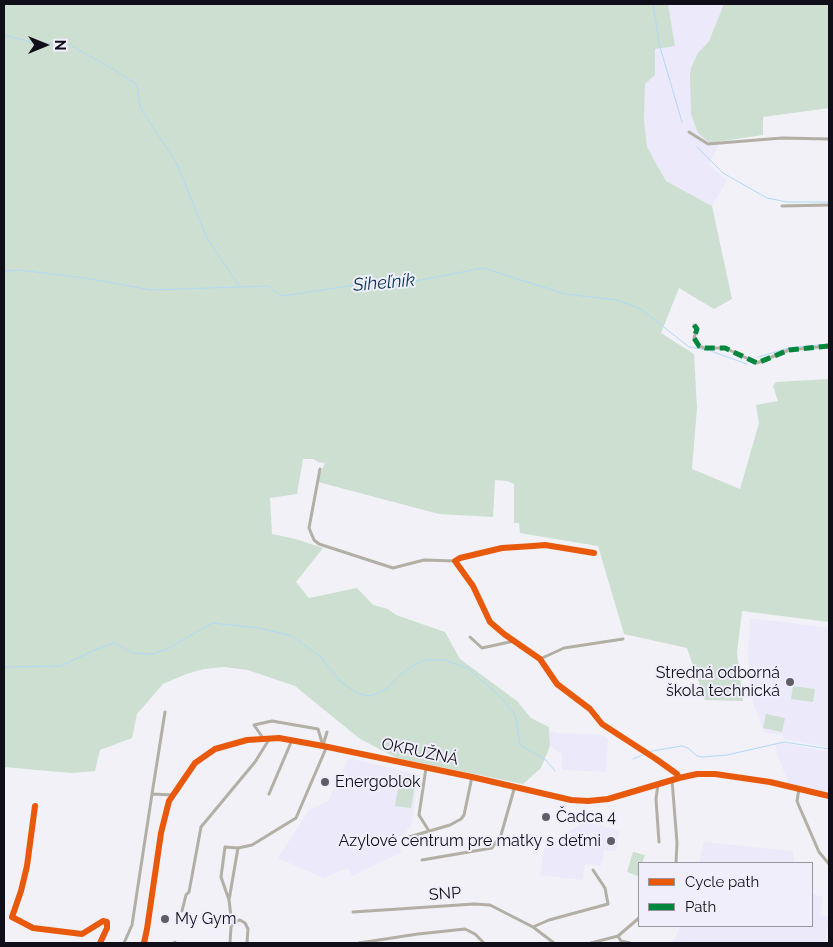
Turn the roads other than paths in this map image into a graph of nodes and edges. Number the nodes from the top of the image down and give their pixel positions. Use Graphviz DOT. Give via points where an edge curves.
graph roads {
  1 [pos="690,132"];
  2 [pos="829,139"];
  3 [pos="829,204"];
  4 [pos="782,206"];
  5 [pos="694,325"];
  6 [pos="829,346"];
  7 [pos="320,469"];
  8 [pos="594,553"];
  9 [pos="456,561"];
  10 [pos="470,637"];
  11 [pos="624,639"];
  12 [pos="514,641"];
  13 [pos="540,659"];
  14 [pos="165,712"];
  15 [pos="327,732"];
  16 [pos="263,738"];
  17 [pos="270,738"];
  18 [pos="292,740"];
  19 [pos="325,746"];
  20 [pos="426,768"];
  21 [pos="472,777"];
  22 [pos="679,778"];
  23 [pos="672,780"];
  24 [pos="658,784"];
  25 [pos="515,786"];
  26 [pos="799,789"];
  27 [pos="152,794"];
  28 [pos="269,794"];
  29 [pos="173,795"];
  30 [pos="829,796"];
  31 [pos="35,806"];
  32 [pos="429,831"];
  33 [pos="409,837"];
  34 [pos="659,842"];
  35 [pos="238,848"];
  36 [pos="422,860"];
  37 [pos="676,862"];
  38 [pos="829,864"];
  39 [pos="593,870"];
  40 [pos="229,900"];
  41 [pos="182,911"];
  42 [pos="353,912"];
  43 [pos="638,919"];
  44 [pos="234,922"];
  45 [pos="533,927"];
  46 [pos="618,936"];
  47 [pos="100,943"];
  48 [pos="124,943"];
  49 [pos="144,943"];
  50 [pos="230,943"];
  51 [pos="247,943"];
  52 [pos="359,943"];
  53 [pos="484,943"];
  54 [pos="554,943"];
  55 [pos="591,943"];
  56 [pos="630,943"];
  1 -- 2 [label="street" via="708,144 782,138"];
  3 -- 4 [label="street"];
  5 -- 6 [label="street" via="697,329 694,338 699,346 725,348 757,363 789,350"];
  7 -- 9 [label="street" via="309,528 319,544 393,568 424,560"];
  8 -- 9 [label="street" via="544,545 502,548"];
  9 -- 12 [label="street" via="473,586 490,622"];
  10 -- 12 [label="street" via="482,648"];
  11 -- 13 [label="street" via="564,648"];
  12 -- 13 [label="street"];
  13 -- 22 [label="street" via="557,684 590,709 602,724"];
  14 -- 27 [label="street"];
  15 -- 19 [label="street"];
  16 -- 17 [label="street, OKRUŽNÁ"];
  16 -- 19 [label="street" via="254,725 272,721 318,729"];
  16 -- 29 [label="street, OKRUŽNÁ" via="215,749 195,764"];
  17 -- 18 [label="street, OKRUŽNÁ"];
  17 -- 41 [label="street" via="255,762 201,827 189,892"];
  18 -- 19 [label="street, OKRUŽNÁ"];
  18 -- 28 [label="street"];
  19 -- 20 [label="street, OKRUŽNÁ"];
  19 -- 35 [label="street" via="296,818 252,845"];
  20 -- 21 [label="street, OKRUŽNÁ"];
  20 -- 32 [label="street" via="419,815"];
  21 -- 25 [label="street, OKRUŽNÁ"];
  21 -- 32 [label="street" via="463,818"];
  22 -- 23 [label="street, OKRUŽNÁ"];
  22 -- 26 [label="street, OKRUŽNÁ" via="715,774"];
  23 -- 24 [label="street, OKRUŽNÁ"];
  23 -- 37 [label="street"];
  24 -- 25 [label="street, OKRUŽNÁ" via="608,799 588,801"];
  24 -- 34 [label="street"];
  25 -- 36 [label="street" via="501,835 492,848"];
  26 -- 30 [label="street, OKRUŽNÁ"];
  26 -- 38 [label="street" via="798,806 819,852"];
  27 -- 29 [label="street"];
  27 -- 48 [label="street" via="132,925"];
  29 -- 49 [label="street, OKRUŽNÁ" via="161,834"];
  31 -- 47 [label="street" via="26,866 12,917 33,928 82,934 103,921 107,922"];
  32 -- 33 [label="street"];
  35 -- 40 [label="street"];
  35 -- 40 [label="street" via="226,847 224,850 221,877"];
  39 -- 45 [label="street" via="605,888 608,904"];
  40 -- 44 [label="street"];
  42 -- 45 [label="street, SNP" via="486,904"];
  43 -- 46 [label="street"];
  44 -- 50 [label="street"];
  44 -- 51 [label="street" via="240,920 245,923"];
  45 -- 54 [label="street, SNP"];
  46 -- 55 [label="street"];
  46 -- 56 [label="street" via="621,941"];
  52 -- 53 [label="street" via="464,929"];
}
